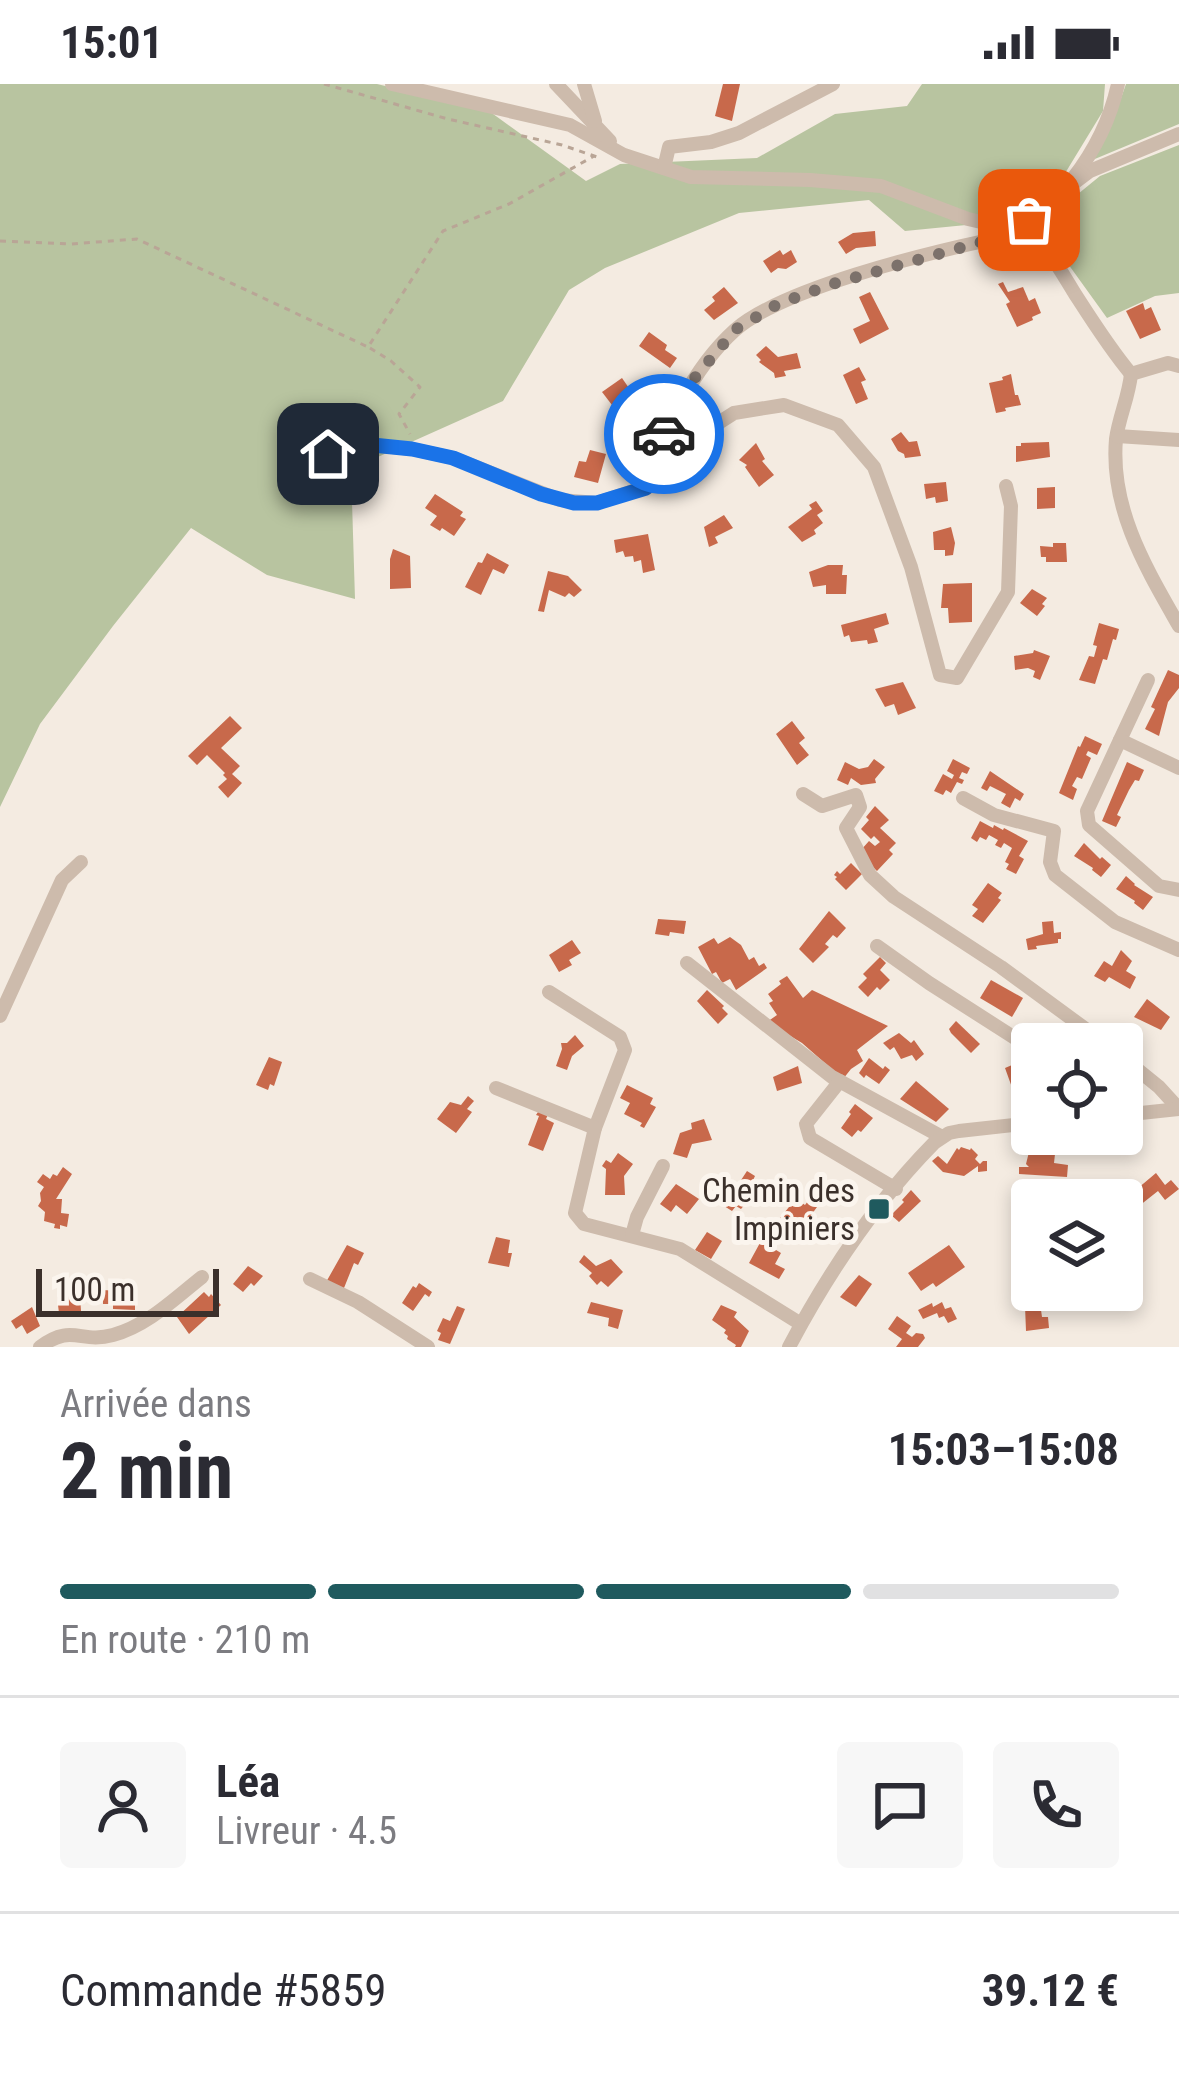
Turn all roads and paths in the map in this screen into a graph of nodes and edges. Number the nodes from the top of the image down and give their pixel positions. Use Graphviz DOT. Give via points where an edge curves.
graph roads {
  1 [pos="324,84"];
  2 [pos="392,84"];
  3 [pos="556,84"];
  4 [pos="584,84"];
  5 [pos="833,84"];
  6 [pos="1118,84"];
  7 [pos="596,125"];
  8 [pos="1179,134"];
  9 [pos="624,155"];
  10 [pos="594,156"];
  11 [pos="664,168"];
  12 [pos="1060,194"];
  13 [pos="1021,226"];
  14 [pos="0,241"];
  15 [pos="368,347"];
  16 [pos="1179,366"];
  17 [pos="1131,374"];
  18 [pos="1117,436"];
  19 [pos="1179,440"];
  20 [pos="420,451"];
  21 [pos="351,484"];
  22 [pos="1006,486"];
  23 [pos="646,488"];
  24 [pos="1179,626"];
  25 [pos="1148,680"];
  26 [pos="1120,740"];
  27 [pos="1179,768"];
  28 [pos="803,794"];
  29 [pos="963,798"];
  30 [pos="81,862"];
  31 [pos="1179,890"];
  32 [pos="878,946"];
  33 [pos="1179,950"];
  34 [pos="687,963"];
  35 [pos="549,992"];
  36 [pos="0,1016"];
  37 [pos="1077,1023"];
  38 [pos="1011,1035"];
  39 [pos="1143,1074"];
  40 [pos="840,1082"];
  41 [pos="496,1088"];
  42 [pos="1179,1109"];
  43 [pos="1143,1113"];
  44 [pos="1011,1125"];
  45 [pos="595,1127"];
  46 [pos="942,1137"];
  47 [pos="663,1166"];
  48 [pos="896,1189"];
  49 [pos="632,1235"];
  50 [pos="202,1277"];
  51 [pos="310,1279"];
  52 [pos="801,1324"];
  53 [pos="40,1347"];
  54 [pos="428,1347"];
  55 [pos="789,1347"];
  1 -- 10 [label="path"];
  2 -- 9 [label="street" via="570,125"];
  3 -- 7 [label="street"];
  4 -- 7 [label="street"];
  5 -- 11 [label="street" via="739,133 669,147"];
  6 -- 12 [label="street" via="1113,109"];
  7 -- 9 [label="street"];
  8 -- 12 [label="street" via="1090,171"];
  9 -- 10 [label="path" via="615,163"];
  9 -- 11 [label="street"];
  10 -- 15 [label="path" via="443,230"];
  11 -- 13 [label="street" via="691,177 881,186 968,220"];
  12 -- 13 [label="street"];
  13 -- 17 [label="street"];
  13 -- 23 [label="street" via="832,284 736,329 693,380"];
  14 -- 15 [label="path" via="137,239"];
  15 -- 20 [label="path" via="420,387 398,414"];
  16 -- 17 [label="street"];
  17 -- 18 [label="street"];
  18 -- 19 [label="street"];
  18 -- 24 [label="street" via="1118,494 1128,525"];
  20 -- 21 [label="street" via="338,447 328,454 328,471"];
  20 -- 23 [label="street" via="574,503"];
  22 -- 23 [label="street" via="1008,592 957,678 940,675 874,467 838,425 784,405 734,413 695,438"];
  25 -- 26 [label="street"];
  26 -- 27 [label="street"];
  26 -- 31 [label="street" via="1087,811 1089,825 1159,886"];
  28 -- 37 [label="street" via="822,806 856,795 860,807 846,828 870,875"];
  29 -- 33 [label="street" via="1054,831 1055,875 1114,922"];
  30 -- 36 [label="street" via="62,880"];
  32 -- 38 [label="street"];
  34 -- 40 [label="street"];
  35 -- 45 [label="street" via="620,1037 625,1050"];
  39 -- 42 [label="street"];
  40 -- 46 [label="street"];
  40 -- 48 [label="street" via="806,1124 811,1138"];
  41 -- 45 [label="street"];
  42 -- 43 [label="street"];
  44 -- 46 [label="street"];
  45 -- 49 [label="street" via="575,1213 584,1224"];
  46 -- 48 [label="street"];
  47 -- 49 [label="street"];
  48 -- 52 [label="street"];
  49 -- 52 [label="street" via="680,1250"];
  50 -- 53 [label="street" via="144,1323 97,1339 55,1336"];
  51 -- 54 [label="street"];
  52 -- 55 [label="street"];
}
